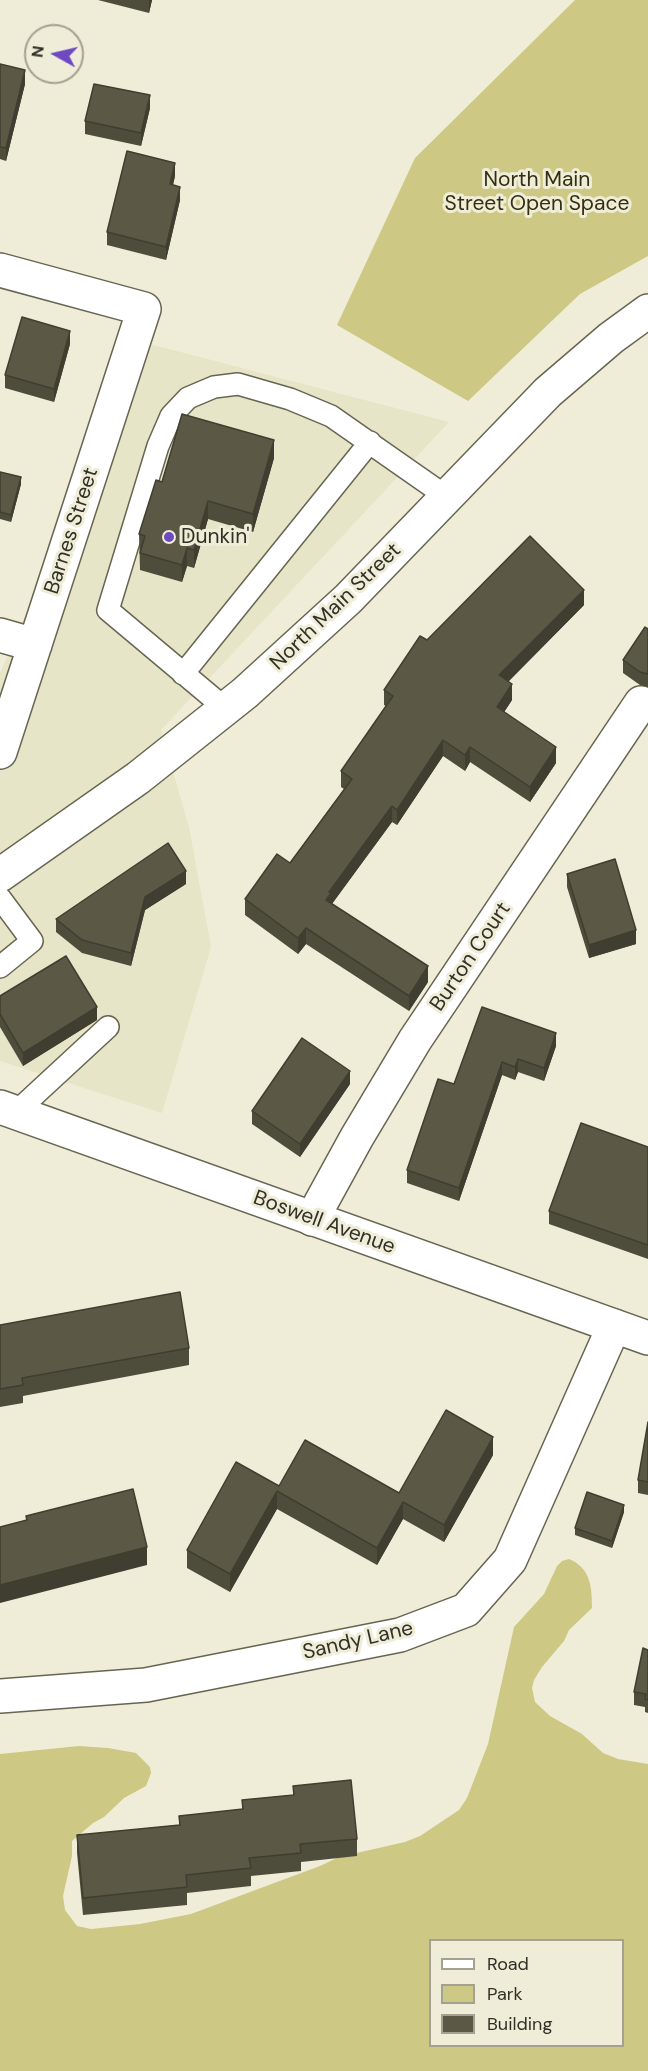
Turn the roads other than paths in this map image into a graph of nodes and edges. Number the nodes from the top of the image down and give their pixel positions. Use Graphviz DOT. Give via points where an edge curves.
graph roads {
  1 [pos="0,270"];
  2 [pos="648,311"];
  3 [pos="370,442"];
  4 [pos="447,497"];
  5 [pos="0,635"];
  6 [pos="35,645"];
  7 [pos="183,674"];
  8 [pos="641,703"];
  9 [pos="226,709"];
  10 [pos="0,752"];
  11 [pos="0,875"];
  12 [pos="0,898"];
  13 [pos="0,967"];
  14 [pos="108,1027"];
  15 [pos="8,1110"];
  16 [pos="312,1219"];
  17 [pos="614,1326"];
  18 [pos="648,1338"];
  19 [pos="0,1695"];
  1 -- 6 [label="street, Barnes Street" via="144,309"];
  2 -- 4 [label="street, North Main Street" via="548,392"];
  3 -- 4 [label="lane"];
  3 -- 7 [label="lane"];
  3 -- 7 [label="lane" via="331,416 238,384 214,387 188,398 171,416 158,446 108,610"];
  4 -- 9 [label="street, North Main Street" via="302,644"];
  5 -- 6 [label="street"];
  6 -- 10 [label="street, Barnes Street"];
  7 -- 9 [label="lane"];
  8 -- 16 [label="street, Burton Court" via="415,1040"];
  9 -- 11 [label="street, North Main Street" via="138,778"];
  12 -- 13 [label="lane" via="32,941"];
  14 -- 15 [label="lane"];
  15 -- 16 [label="street, Boswell Avenue"];
  16 -- 17 [label="street, Boswell Avenue"];
  17 -- 18 [label="street, Boswell Avenue"];
  17 -- 19 [label="street, Sandy Lane" via="510,1560 466,1610 400,1635 146,1685"];
}
